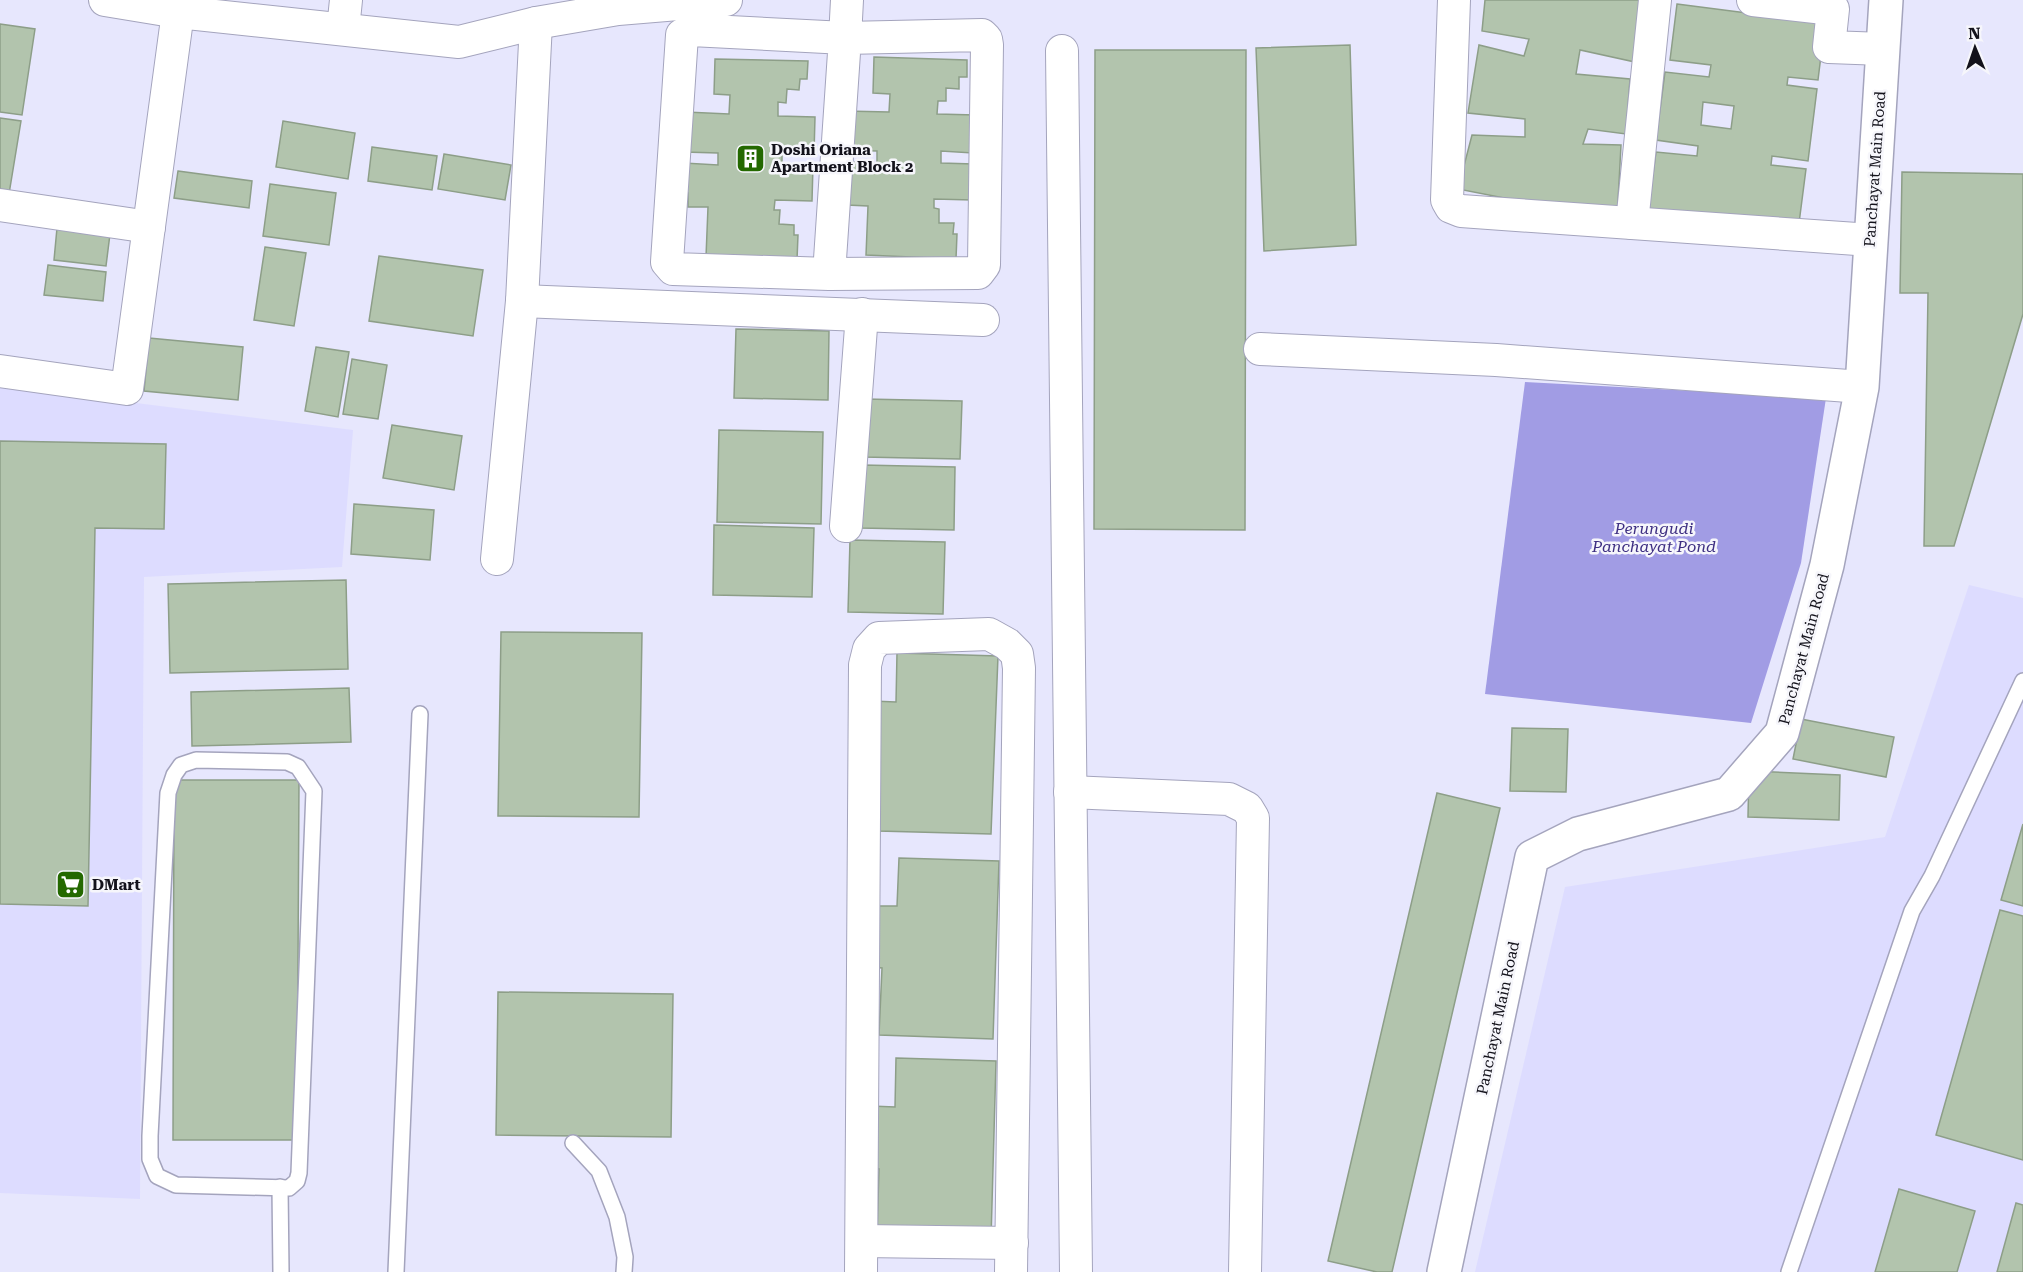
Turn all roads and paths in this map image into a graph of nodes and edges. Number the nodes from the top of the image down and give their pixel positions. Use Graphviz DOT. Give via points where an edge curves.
graph roads {
  1 [pos="105,0"];
  2 [pos="726,0"];
  3 [pos="847,0"];
  4 [pos="1454,0"];
  5 [pos="1655,0"];
  6 [pos="1753,0"];
  7 [pos="1886,0"];
  8 [pos="180,6"];
  9 [pos="345,14"];
  10 [pos="536,23"];
  11 [pos="845,38"];
  12 [pos="1883,49"];
  13 [pos="1062,51"];
  14 [pos="0,205"];
  15 [pos="1632,223"];
  16 [pos="149,227"];
  17 [pos="1871,240"];
  18 [pos="829,274"];
  19 [pos="522,301"];
  20 [pos="862,314"];
  21 [pos="983,320"];
  22 [pos="1260,349"];
  23 [pos="0,371"];
  24 [pos="1862,387"];
  25 [pos="846,526"];
  26 [pos="497,559"];
  27 [pos="2023,681"];
  28 [pos="420,714"];
  29 [pos="1070,792"];
  30 [pos="573,1143"];
  31 [pos="280,1187"];
  32 [pos="862,1241"];
  33 [pos="1011,1257"];
  34 [pos="281,1272"];
  35 [pos="396,1272"];
  36 [pos="624,1272"];
  37 [pos="861,1272"];
  38 [pos="1076,1272"];
  39 [pos="1245,1272"];
  40 [pos="1444,1272"];
  41 [pos="1789,1272"];
  1 -- 8 [label="street"];
  2 -- 10 [label="street" via="618,9"];
  3 -- 11 [label="street"];
  4 -- 15 [label="street" via="1447,200 1451,207 1461,211"];
  5 -- 15 [label="street"];
  6 -- 12 [label="street" via="1833,9 1829,47"];
  7 -- 12 [label="street, Panchayat Main Road"];
  8 -- 9 [label="street"];
  8 -- 16 [label="street"];
  9 -- 10 [label="street" via="459,42"];
  10 -- 19 [label="street"];
  11 -- 18 [label="street"];
  11 -- 18 [label="street" via="982,35 986,39 984,265 978,273"];
  11 -- 18 [label="street" via="691,30 682,35 681,47 667,262 673,270"];
  12 -- 17 [label="street, Panchayat Main Road"];
  13 -- 29 [label="street"];
  14 -- 16 [label="street"];
  15 -- 17 [label="street"];
  16 -- 23 [label="street" via="127,389"];
  17 -- 24 [label="street, Panchayat Main Road"];
  19 -- 20 [label="street"];
  19 -- 26 [label="street"];
  20 -- 21 [label="street"];
  20 -- 25 [label="street"];
  22 -- 24 [label="street" via="1496,360"];
  24 -- 40 [label="street, Panchayat Main Road" via="1827,565 1782,733 1729,794 1578,834 1532,858"];
  27 -- 41 [label="lane" via="1912,911"];
  28 -- 35 [label="lane"];
  29 -- 38 [label="street"];
  29 -- 39 [label="street" via="1229,799 1247,808 1253,818"];
  30 -- 36 [label="lane" via="599,1171 617,1217"];
  31 -- 31 [label="lane" via="289,1188 299,1173 314,791 298,767 287,762 196,760 181,765 168,793 150,1159 157,1176 176,1185"];
  31 -- 34 [label="lane"];
  32 -- 33 [label="street"];
  32 -- 33 [label="street" via="865,665 879,638 988,634 1017,654 1019,668"];
  32 -- 37 [label="street"];
}
